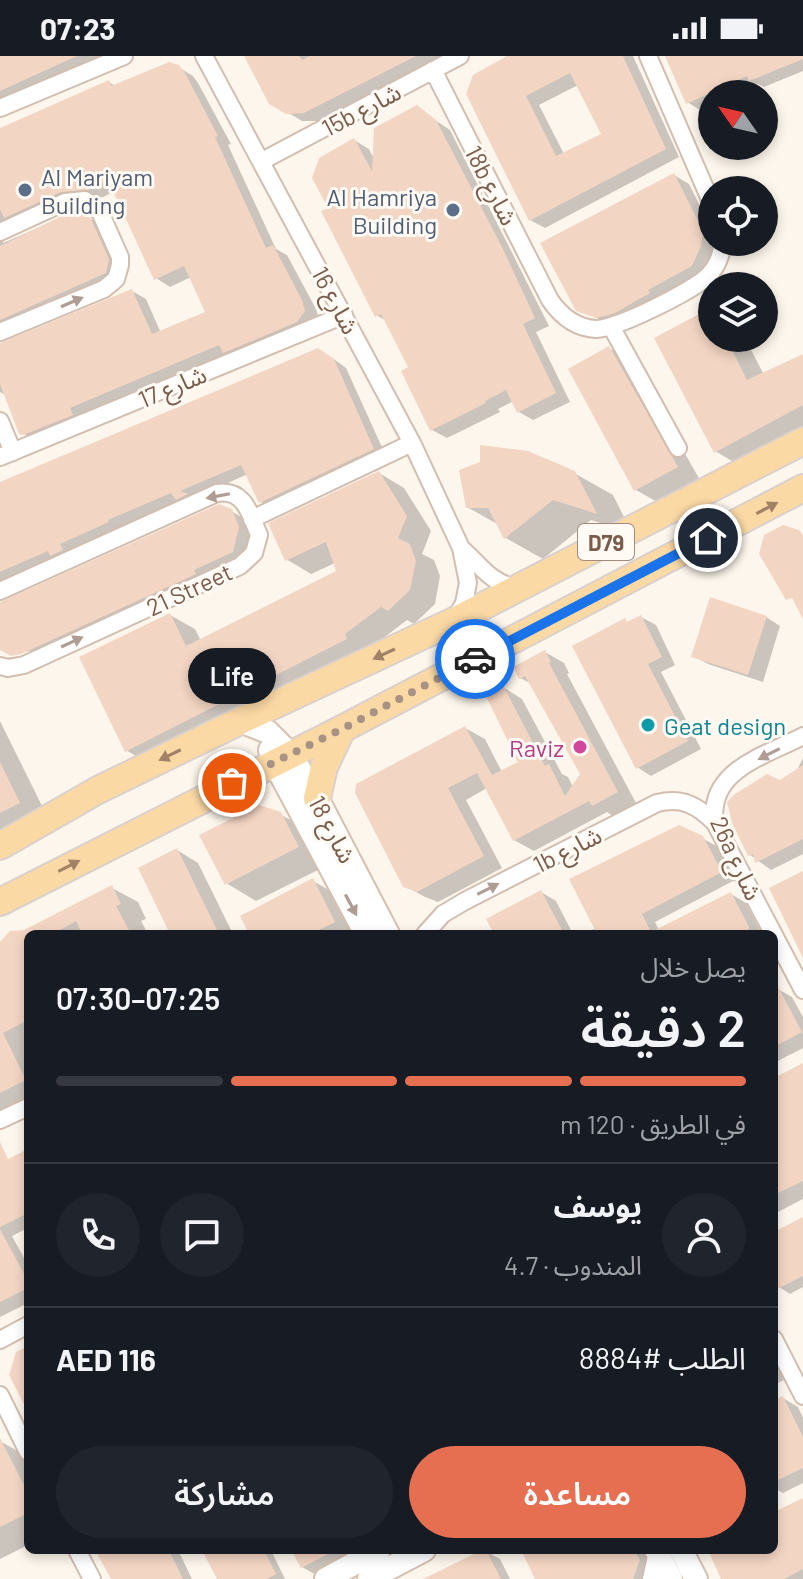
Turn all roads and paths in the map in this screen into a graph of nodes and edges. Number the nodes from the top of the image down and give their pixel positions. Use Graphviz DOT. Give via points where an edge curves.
graph roads {
  1 [pos="124,56"];
  2 [pos="204,56"];
  3 [pos="460,56"];
  4 [pos="648,56"];
  5 [pos="433,70"];
  6 [pos="0,108"];
  7 [pos="262,161"];
  8 [pos="700,176"];
  9 [pos="0,232"];
  10 [pos="721,256"];
  11 [pos="344,315"];
  12 [pos="612,328"];
  13 [pos="0,332"];
  14 [pos="0,421"];
  15 [pos="803,441"];
  16 [pos="412,443"];
  17 [pos="678,448"];
  18 [pos="6,454"];
  19 [pos="803,488"];
  20 [pos="252,519"];
  21 [pos="461,548"];
  22 [pos="515,588"];
  23 [pos="0,591"];
  24 [pos="454,621"];
  25 [pos="0,666"];
  26 [pos="278,703"];
  27 [pos="240,721"];
  28 [pos="342,729"];
  29 [pos="268,732"];
  30 [pos="803,736"];
  31 [pos="282,758"];
  32 [pos="317,798"];
  33 [pos="715,823"];
  34 [pos="0,846"];
  35 [pos="0,902"];
  36 [pos="364,930"];
  37 [pos="386,930"];
  38 [pos="429,930"];
  39 [pos="767,930"];
  40 [pos="779,952"];
  41 [pos="803,990"];
  42 [pos="24,1109"];
  43 [pos="0,1120"];
  44 [pos="24,1327"];
  45 [pos="0,1340"];
  46 [pos="778,1347"];
  47 [pos="0,1395"];
  48 [pos="803,1396"];
  49 [pos="24,1444"];
  50 [pos="79,1554"];
  51 [pos="372,1554"];
  52 [pos="416,1554"];
  53 [pos="656,1554"];
  54 [pos="658,1554"];
  55 [pos="683,1554"];
  56 [pos="92,1579"];
  57 [pos="326,1579"];
  58 [pos="369,1579"];
  59 [pos="651,1579"];
  60 [pos="671,1579"];
  61 [pos="696,1579"];
  1 -- 6 [label="street"];
  2 -- 7 [label="street, شارع 16"];
  3 -- 5 [label="street, 15b شارع"];
  4 -- 8 [label="street"];
  5 -- 7 [label="street, 15b شارع"];
  5 -- 12 [label="street, 18b شارع" via="556,309 572,322"];
  7 -- 11 [label="street, شارع 16"];
  13 -- 9 [label="street, one-way" via="104,289 116,279 120,265 100,212 85,200 65,202"];
  10 -- 12 [label="street" via="715,268 694,285"];
  11 -- 16 [label="street, شارع 16"];
  11 -- 18 [label="street, شارع 17"];
  12 -- 17 [label="street"];
  14 -- 18 [label="street"];
  15 -- 22 [label="main road, D79"];
  16 -- 20 [label="street"];
  16 -- 21 [label="street, شارع 16"];
  28 -- 19 [label="main road, D79, one-way"];
  20 -- 23 [label="street, one-way" via="240,498 217,493"];
  25 -- 20 [label="street, 21 Street, one-way" via="24,665 240,566 258,545"];
  21 -- 22 [label="street, شارع 16" via="484,573"];
  21 -- 24 [label="street, شارع 16" via="468,583"];
  22 -- 24 [label="main road, D79"];
  24 -- 26 [label="main road, D79, one-way"];
  26 -- 27 [label="main road, D79"];
  26 -- 29 [label="street"];
  27 -- 29 [label="street"];
  27 -- 34 [label="main road, D79, one-way" via="98,790"];
  28 -- 31 [label="main road, D79"];
  28 -- 32 [label="main road"];
  29 -- 31 [label="street, شارع 18"];
  30 -- 33 [label="street, 26a شارع, one-way" via="734,772 718,789"];
  31 -- 32 [label="street, شارع 18"];
  35 -- 31 [label="main road, D79, one-way"];
  31 -- 36 [label="street, شارع 18, one-way"];
  32 -- 37 [label="street, شارع 18"];
  38 -- 33 [label="street, 1b شارع, one-way" via="465,901 657,803 683,800"];
  33 -- 39 [label="street, 26a شارع"];
  40 -- 41 [label="street, 26a شارع"];
  42 -- 43 [label="street"];
  44 -- 45 [label="street"];
  46 -- 48 [label="street"];
  47 -- 49 [label="street"];
  50 -- 56 [label="street"];
  51 -- 57 [label="street"];
  52 -- 58 [label="street"];
  53 -- 59 [label="street"];
  54 -- 60 [label="street"];
  55 -- 61 [label="street"];
}
